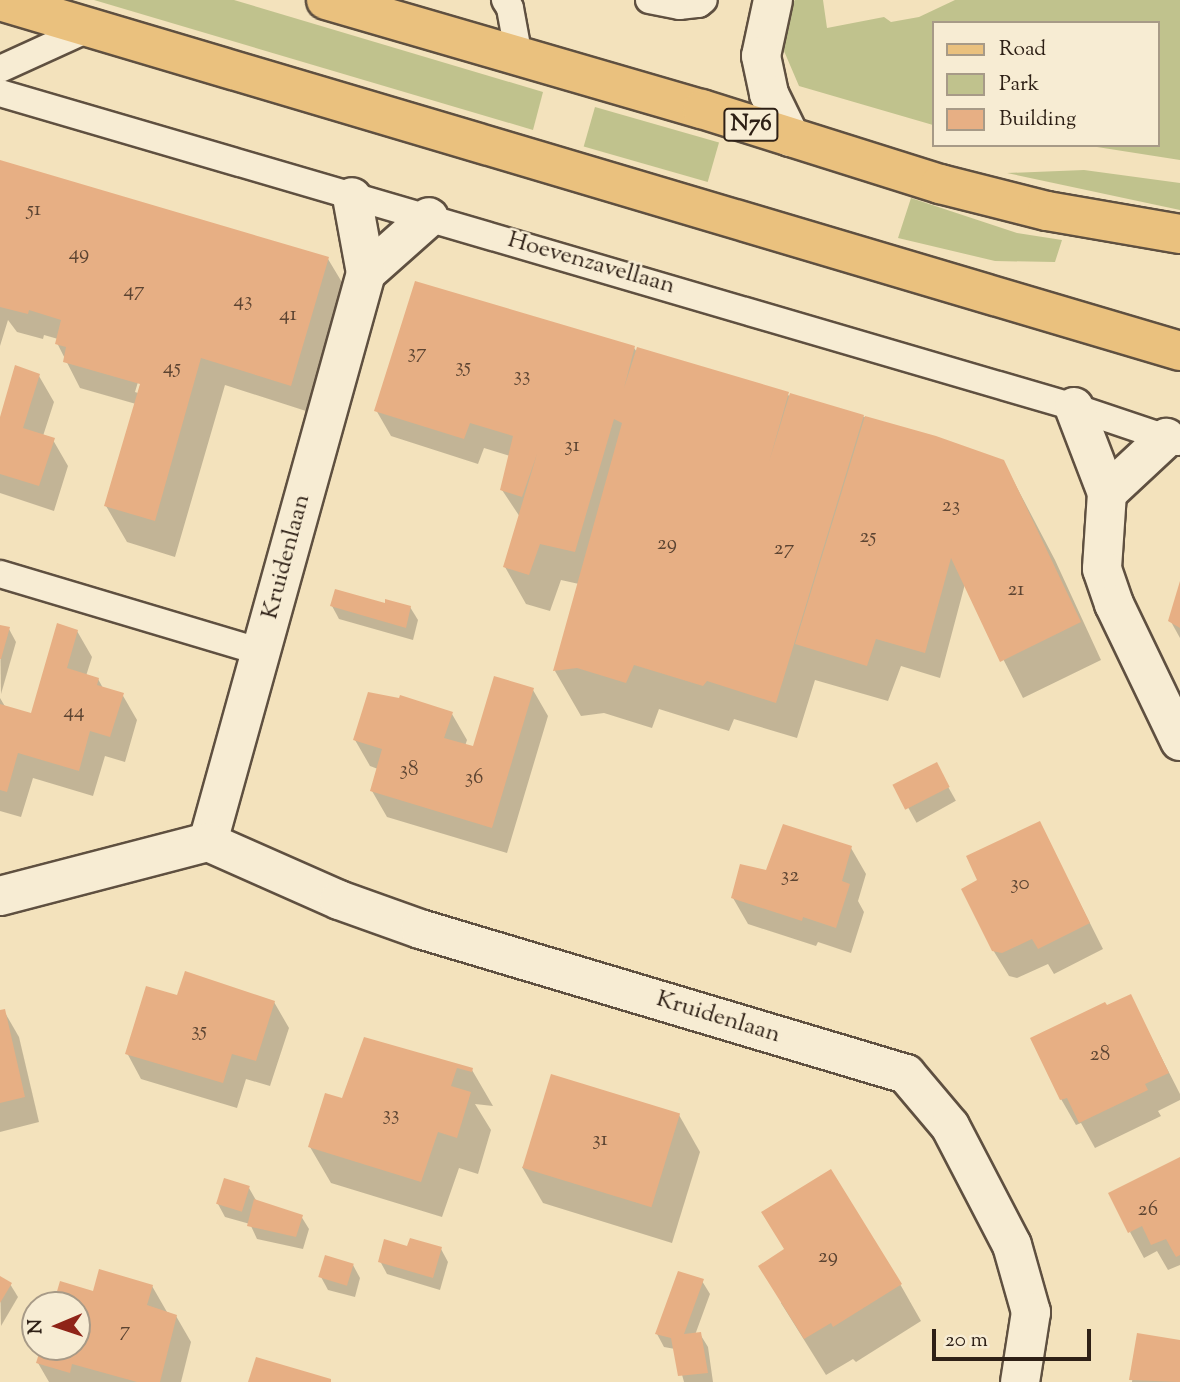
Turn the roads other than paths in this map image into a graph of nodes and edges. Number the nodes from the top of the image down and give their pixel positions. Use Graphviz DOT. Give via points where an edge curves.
graph roads {
  1 [pos="326,0"];
  2 [pos="505,0"];
  3 [pos="649,0"];
  4 [pos="704,0"];
  5 [pos="773,0"];
  6 [pos="0,1"];
  7 [pos="90,28"];
  8 [pos="519,57"];
  9 [pos="0,69"];
  10 [pos="0,93"];
  11 [pos="790,137"];
  12 [pos="352,197"];
  13 [pos="429,217"];
  14 [pos="1180,234"];
  15 [pos="366,273"];
  16 [pos="1180,351"];
  17 [pos="1074,407"];
  18 [pos="1175,435"];
  19 [pos="1107,493"];
  20 [pos="0,574"];
  21 [pos="261,652"];
  22 [pos="1180,741"];
  23 [pos="208,842"];
  24 [pos="0,896"];
  25 [pos="1020,1382"];
  1 -- 8 [label="main road, N76"];
  2 -- 8 [label="lane"];
  3 -- 4 [label="lane" via="679,6"];
  5 -- 11 [label="street" via="761,56 769,94"];
  6 -- 7 [label="main road"];
  7 -- 9 [label="lane"];
  7 -- 16 [label="main road"];
  8 -- 11 [label="main road, N76"];
  10 -- 12 [label="lane, Hoevenzavellaan"];
  11 -- 14 [label="main road, N76" via="940,184 1047,211"];
  12 -- 13 [label="lane, Hoevenzavellaan"];
  12 -- 15 [label="street, Kruidenlaan"];
  13 -- 15 [label="street"];
  13 -- 17 [label="lane, Hoevenzavellaan"];
  15 -- 21 [label="street, Kruidenlaan"];
  17 -- 18 [label="lane, Hoevenzavellaan"];
  17 -- 19 [label="street"];
  18 -- 19 [label="street"];
  19 -- 22 [label="street" via="1102,569 1114,604"];
  20 -- 21 [label="lane"];
  21 -- 23 [label="street, Kruidenlaan"];
  23 -- 24 [label="street"];
  23 -- 25 [label="street, Kruidenlaan" via="340,900 420,929 906,1074 950,1126 1012,1245 1031,1312"];
}
